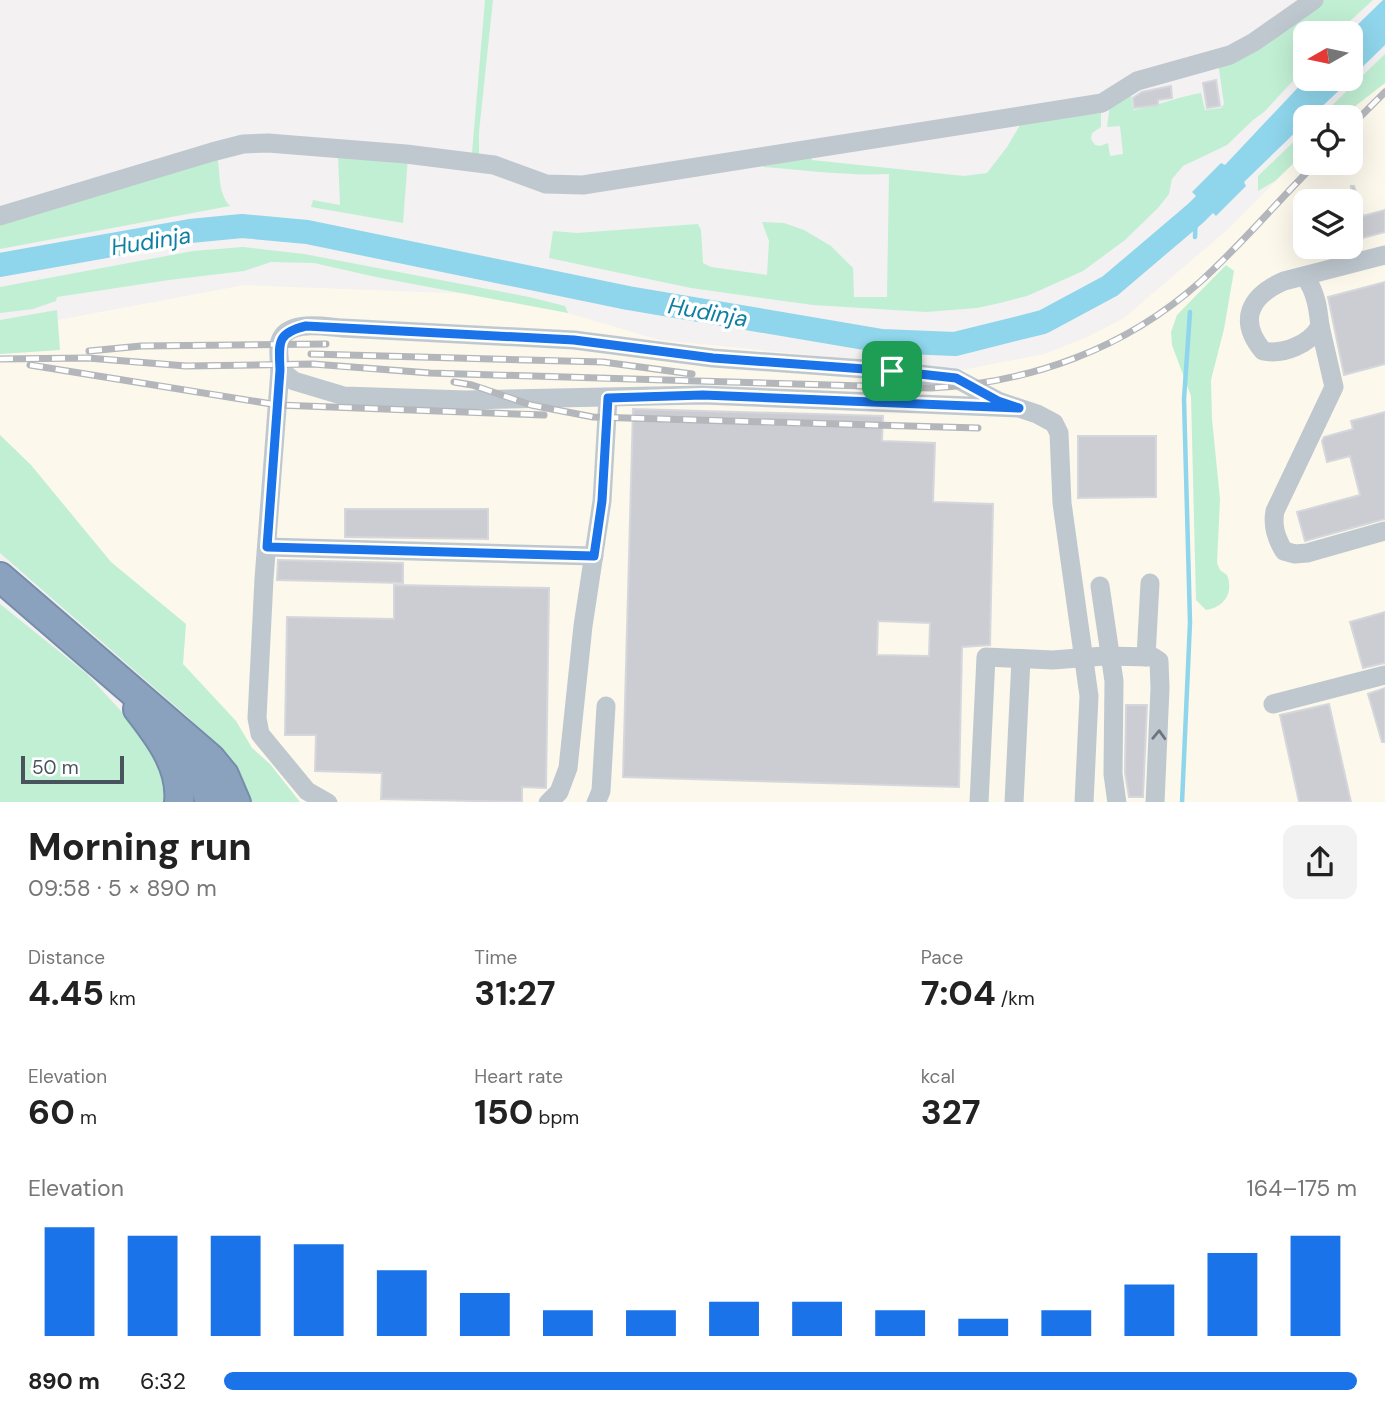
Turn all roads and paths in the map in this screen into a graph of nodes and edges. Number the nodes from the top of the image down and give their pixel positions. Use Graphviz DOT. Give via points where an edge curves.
graph roads {
  1 [pos="1314,0"];
  2 [pos="0,216"];
  3 [pos="1385,255"];
  4 [pos="1305,277"];
  5 [pos="1320,326"];
  6 [pos="280,370"];
  7 [pos="608,398"];
  8 [pos="1019,408"];
  9 [pos="1385,531"];
  10 [pos="267,547"];
  11 [pos="594,556"];
  12 [pos="1,577"];
  13 [pos="1150,583"];
  14 [pos="1101,586"];
  15 [pos="1083,656"];
  16 [pos="1109,656"];
  17 [pos="1149,657"];
  18 [pos="1021,659"];
  19 [pos="99,660"];
  20 [pos="1385,675"];
  21 [pos="1273,704"];
  22 [pos="606,706"];
  23 [pos="230,799"];
  24 [pos="179,802"];
  25 [pos="326,802"];
  26 [pos="549,802"];
  27 [pos="596,802"];
  28 [pos="979,802"];
  29 [pos="1014,802"];
  30 [pos="1084,802"];
  31 [pos="1117,802"];
  32 [pos="1155,802"];
  1 -- 2 [label="street" via="1230,55 1137,82 1102,103 583,185 547,184 466,160 243,144"];
  3 -- 4 [label="street"];
  4 -- 5 [label="street" via="1318,304"];
  4 -- 5 [label="street" via="1284,281 1258,297 1251,310 1250,331 1263,351 1274,353 1310,340"];
  5 -- 9 [label="street" via="1334,387 1275,511 1278,540 1284,551 1307,553"];
  6 -- 7 [label="street" via="294,381 344,396"];
  6 -- 8 [label="street" via="281,338 306,326 487,334 956,378"];
  6 -- 10 [label="street"];
  7 -- 8 [label="street" via="703,395"];
  7 -- 11 [label="street"];
  8 -- 15 [label="street" via="1054,423 1059,433 1062,503"];
  10 -- 11 [label="street"];
  10 -- 25 [label="street" via="257,718 260,734 307,791"];
  11 -- 26 [label="street" via="568,768 559,792"];
  12 -- 19 [label="highway"];
  13 -- 17 [label="street"];
  14 -- 16 [label="street"];
  15 -- 16 [label="street"];
  15 -- 18 [label="street"];
  15 -- 30 [label="street" via="1089,696"];
  16 -- 17 [label="street"];
  16 -- 31 [label="street" via="1114,681"];
  32 -- 17 [label="street, one-way" via="1159,662"];
  18 -- 28 [label="street" via="986,657"];
  18 -- 29 [label="street"];
  19 -- 23 [label="highway" via="211,758 224,775"];
  19 -- 24 [label="highway" via="168,752 178,777"];
  20 -- 21 [label="street"];
  22 -- 27 [label="street"];
}
